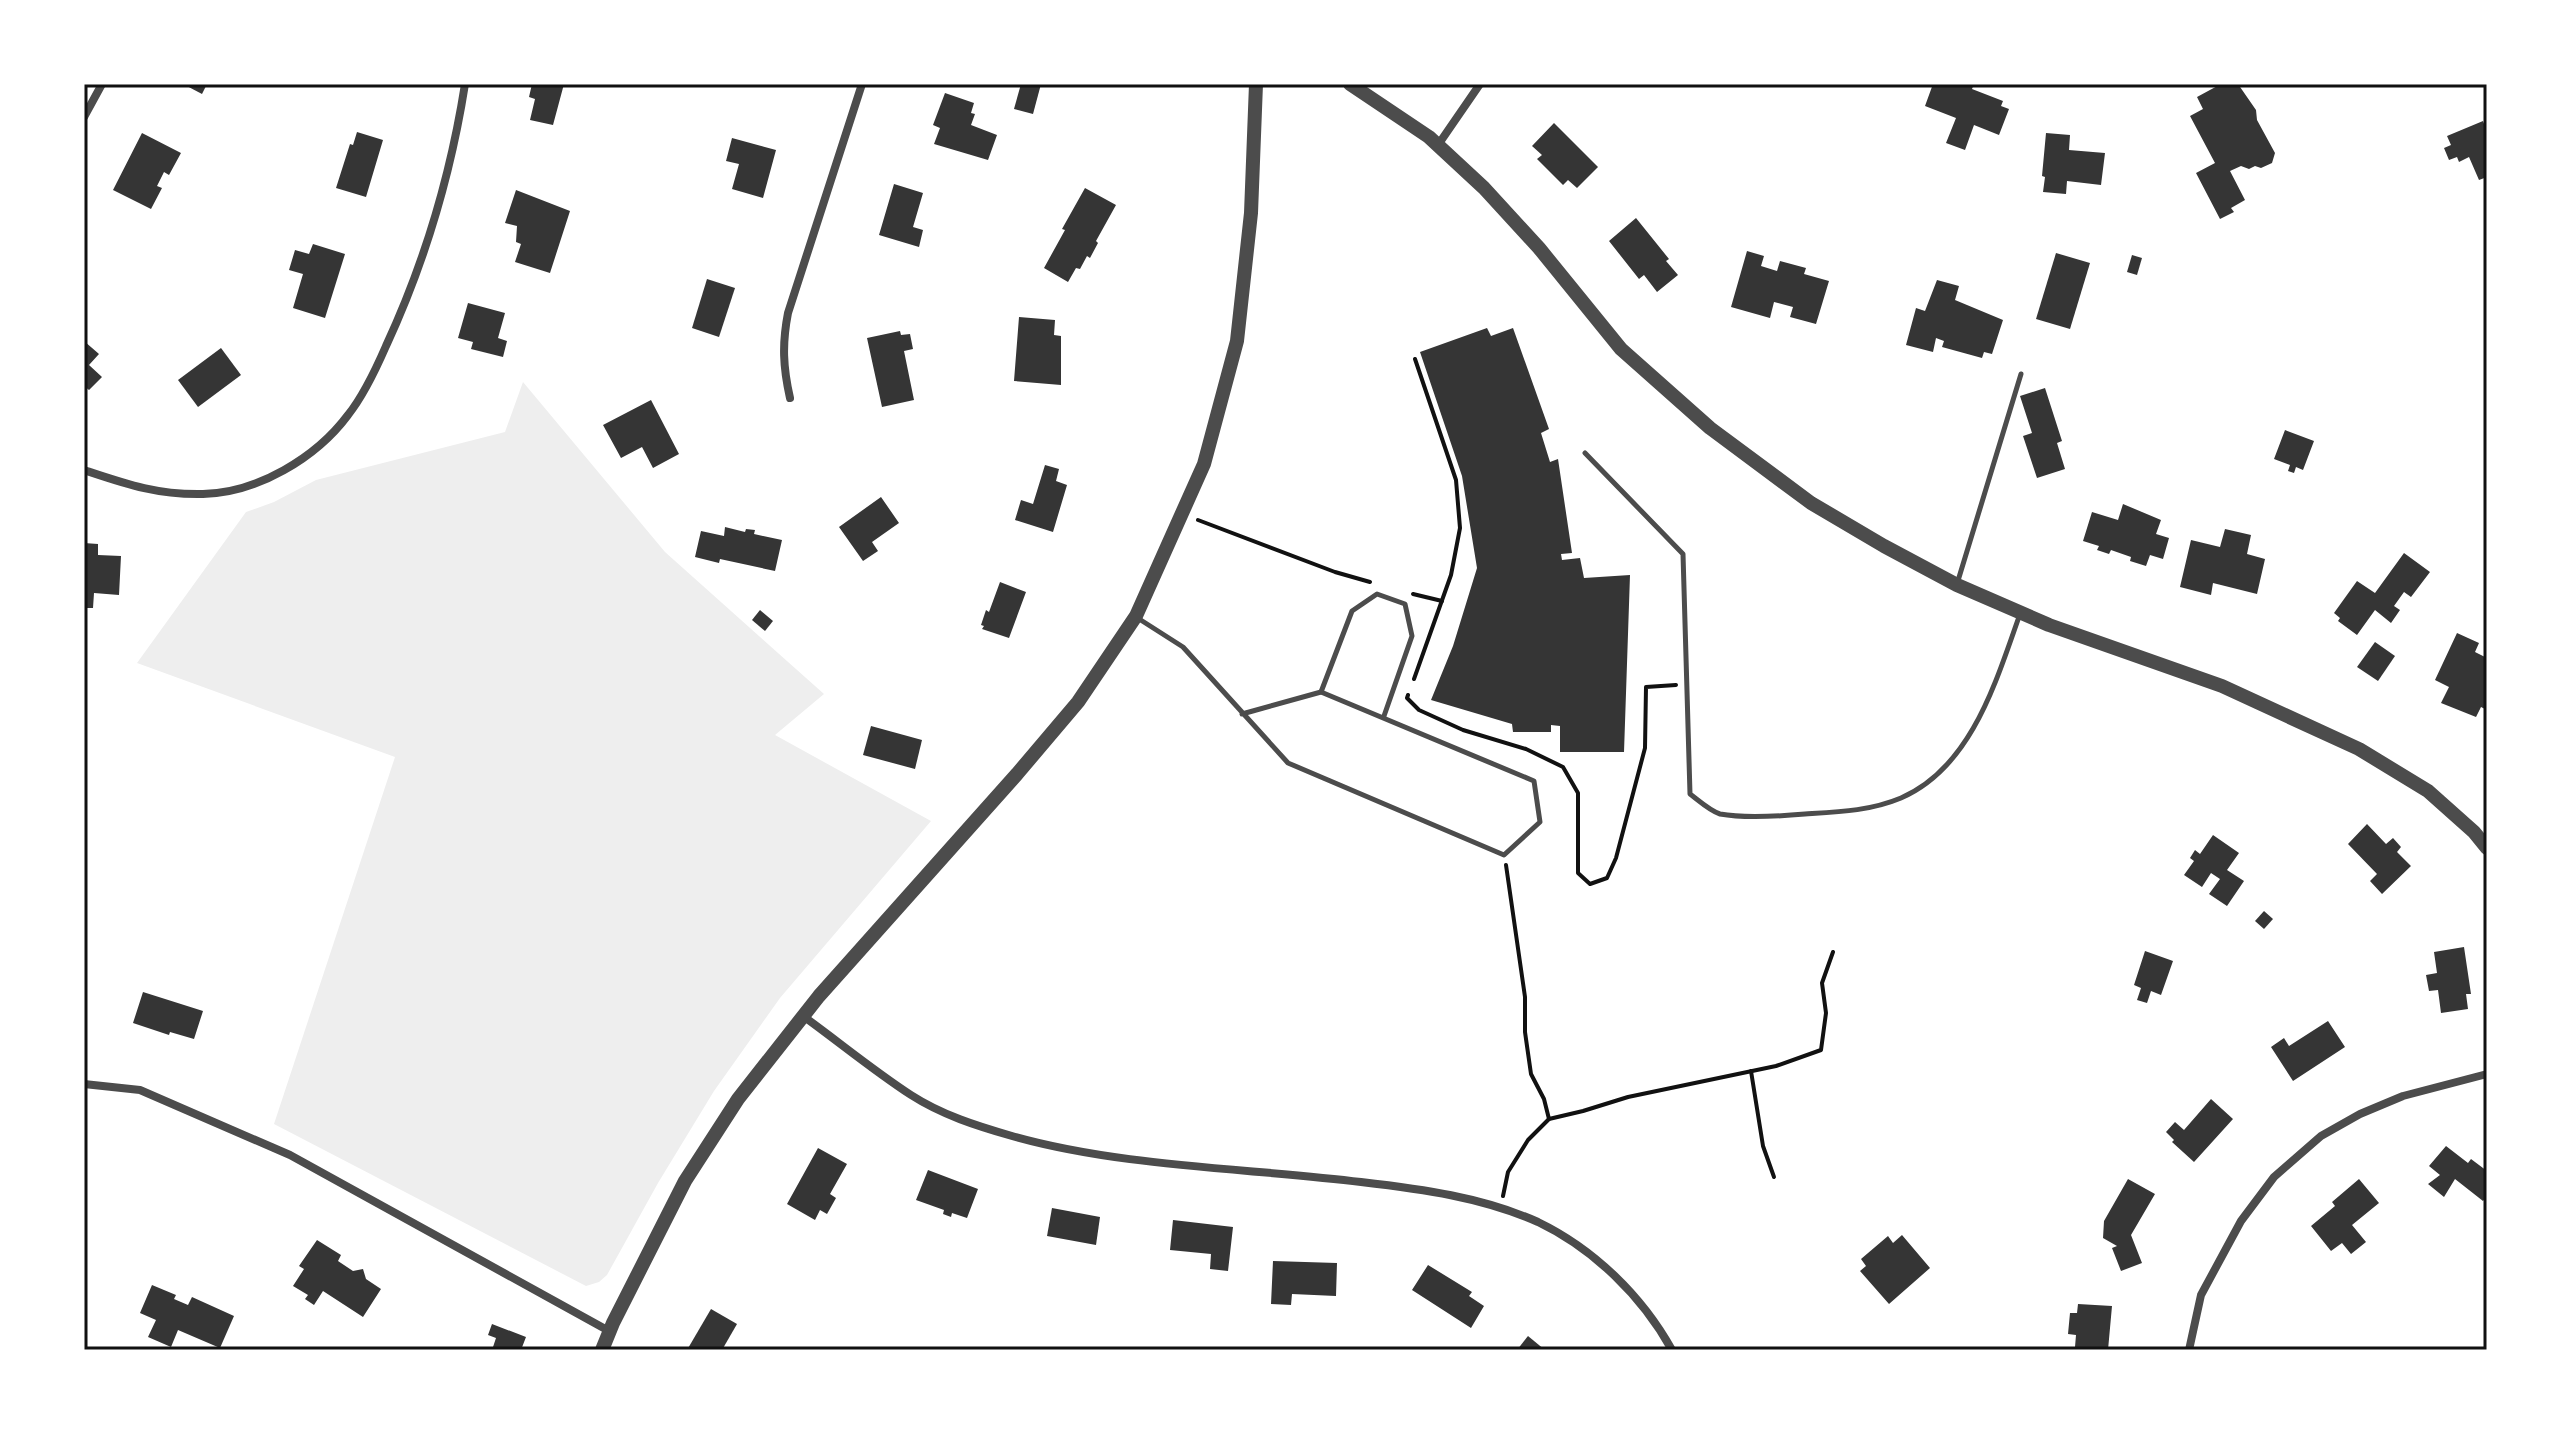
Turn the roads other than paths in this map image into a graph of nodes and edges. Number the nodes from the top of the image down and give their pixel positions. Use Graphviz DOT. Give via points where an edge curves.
graph roads {
  1 [pos="102,84"];
  2 [pos="465,84"];
  3 [pos="862,84"];
  4 [pos="1256,84"];
  5 [pos="1350,84"];
  6 [pos="1480,84"];
  7 [pos="84,117"];
  8 [pos="1438,145"];
  9 [pos="2021,374"];
  10 [pos="790,398"];
  11 [pos="1585,453"];
  12 [pos="84,470"];
  13 [pos="1957,585"];
  14 [pos="2021,613"];
  15 [pos="1136,616"];
  16 [pos="1321,692"];
  17 [pos="1242,714"];
  18 [pos="1384,716"];
  19 [pos="2487,848"];
  20 [pos="803,1016"];
  21 [pos="2487,1074"];
  22 [pos="84,1084"];
  23 [pos="609,1331"];
  24 [pos="602,1350"];
  25 [pos="1672,1350"];
  26 [pos="2189,1350"];
  1 -- 7 [label="street"];
  2 -- 12 [label="street" via="449,161 398,321 348,415 317,448 285,471 206,494 154,492"];
  3 -- 10 [label="street" via="788,313 782,357"];
  4 -- 15 [label="street" via="1251,213 1237,341 1204,464"];
  5 -- 8 [label="street"];
  6 -- 8 [label="street"];
  8 -- 13 [label="street" via="1539,248 1621,349 1710,428 1811,503"];
  9 -- 13 [label="lane"];
  11 -- 14 [label="lane" via="1683,554 1690,794 1718,814 1857,811 1902,797 1938,773 1966,742"];
  13 -- 14 [label="street"];
  14 -- 19 [label="street" via="2222,686 2359,749 2428,791"];
  15 -- 17 [label="lane" via="1183,647"];
  15 -- 20 [label="street" via="1078,702"];
  16 -- 17 [label="lane"];
  16 -- 18 [label="lane"];
  16 -- 18 [label="lane" via="1352,611 1377,594 1405,604 1412,636"];
  17 -- 18 [label="lane" via="1288,763 1504,855 1540,822 1534,781"];
  20 -- 23 [label="street" via="738,1099 685,1181"];
  20 -- 25 [label="street" via="912,1096 960,1120 1015,1137 1106,1155 1416,1189 1500,1208 1539,1223 1589,1254 1628,1288"];
  21 -- 26 [label="street" via="2403,1096 2360,1114 2321,1136 2274,1177 2241,1221 2201,1295"];
  22 -- 23 [label="street" via="140,1090 290,1155"];
  23 -- 24 [label="street"];
}
